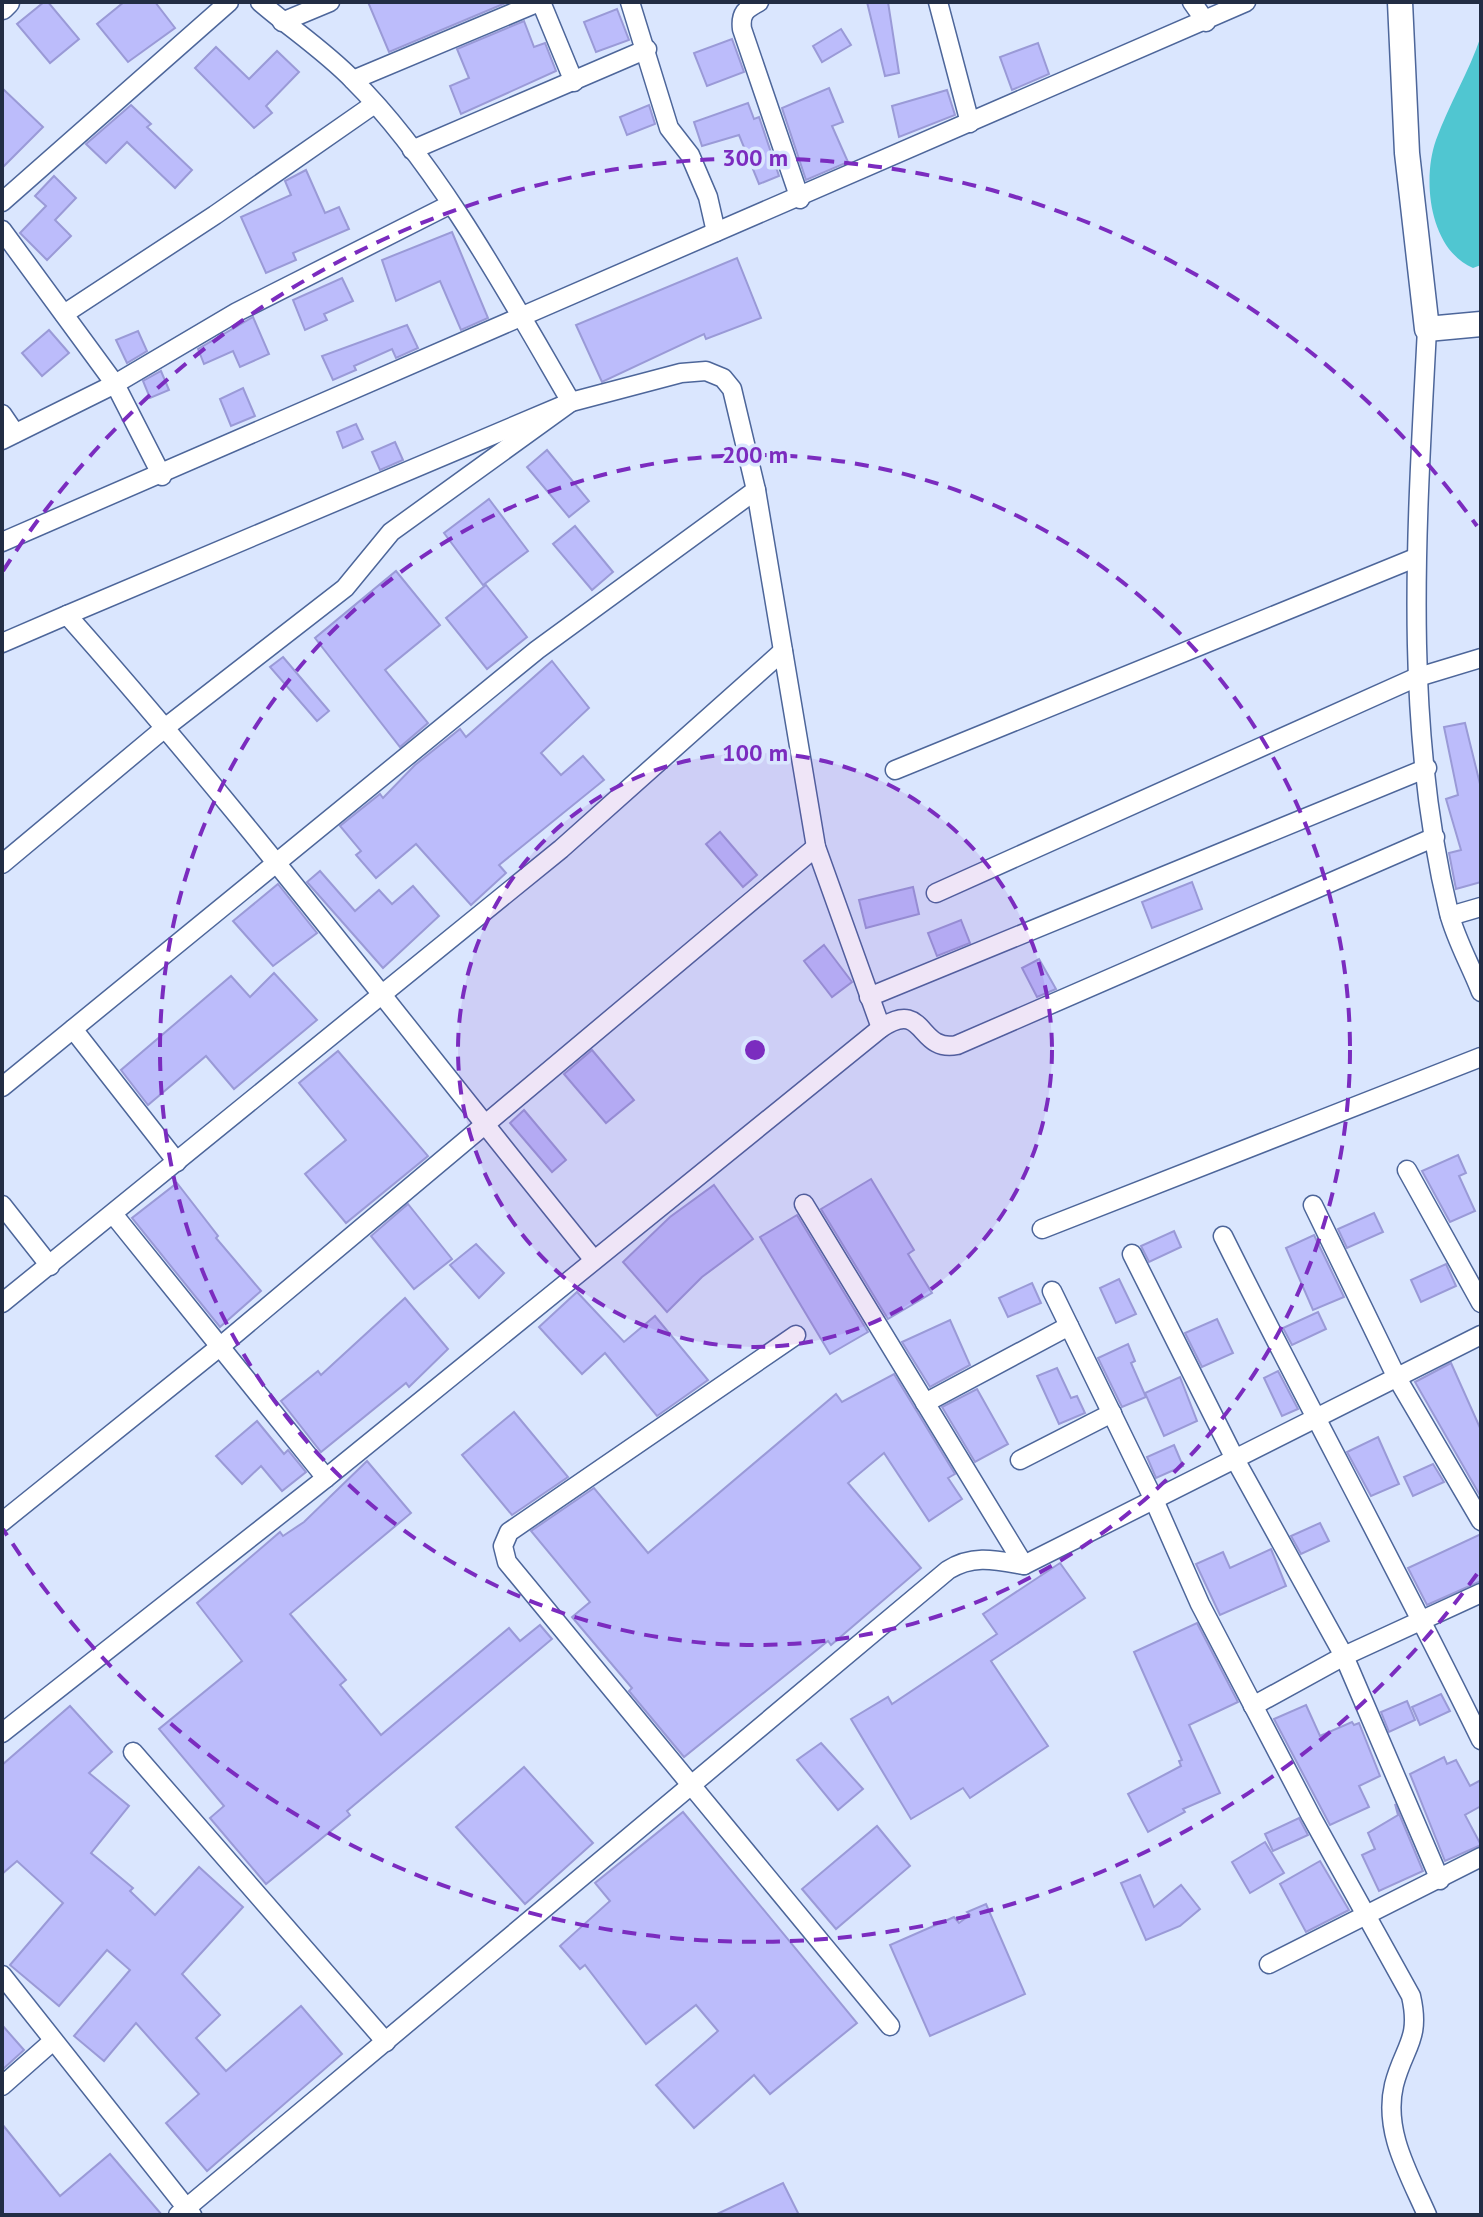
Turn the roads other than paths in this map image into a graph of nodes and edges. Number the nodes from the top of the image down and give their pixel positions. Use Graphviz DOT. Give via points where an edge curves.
graph roads {
  1 [pos="7,2"];
  2 [pos="229,2"];
  3 [pos="260,2"];
  4 [pos="330,2"];
  5 [pos="540,2"];
  6 [pos="630,2"];
  7 [pos="759,2"];
  8 [pos="938,2"];
  9 [pos="1192,2"];
  10 [pos="1246,2"];
  11 [pos="1400,2"];
  12 [pos="2,7"];
  13 [pos="282,22"];
  14 [pos="1206,22"];
  15 [pos="647,49"];
  16 [pos="353,80"];
  17 [pos="574,82"];
  18 [pos="373,105"];
  19 [pos="970,123"];
  20 [pos="412,150"];
  21 [pos="800,199"];
  22 [pos="2,202"];
  23 [pos="449,205"];
  24 [pos="2,230"];
  25 [pos="716,232"];
  26 [pos="64,314"];
  27 [pos="521,316"];
  28 [pos="1481,324"];
  29 [pos="1427,329"];
  30 [pos="115,384"];
  31 [pos="571,402"];
  32 [pos="2,414"];
  33 [pos="9,437"];
  34 [pos="162,476"];
  35 [pos="756,490"];
  36 [pos="2,542"];
  37 [pos="1415,558"];
  38 [pos="67,615"];
  39 [pos="2,643"];
  40 [pos="783,651"];
  41 [pos="1481,658"];
  42 [pos="1415,678"];
  43 [pos="166,727"];
  44 [pos="1427,768"];
  45 [pos="895,770"];
  46 [pos="1435,837"];
  47 [pos="816,847"];
  48 [pos="277,862"];
  49 [pos="2,864"];
  50 [pos="936,893"];
  51 [pos="1481,907"];
  52 [pos="1450,916"];
  53 [pos="1481,992"];
  54 [pos="382,993"];
  55 [pos="869,997"];
  56 [pos="881,1028"];
  57 [pos="73,1029"];
  58 [pos="1481,1057"];
  59 [pos="6,1077"];
  60 [pos="485,1126"];
  61 [pos="177,1162"];
  62 [pos="1407,1170"];
  63 [pos="804,1204"];
  64 [pos="2,1205"];
  65 [pos="1313,1205"];
  66 [pos="113,1214"];
  67 [pos="1042,1229"];
  68 [pos="1223,1236"];
  69 [pos="1132,1254"];
  70 [pos="594,1260"];
  71 [pos="50,1266"];
  72 [pos="1052,1291"];
  73 [pos="2,1303"];
  74 [pos="1481,1303"];
  75 [pos="1069,1326"];
  76 [pos="796,1335"];
  77 [pos="1481,1335"];
  78 [pos="222,1345"];
  79 [pos="1397,1378"];
  80 [pos="925,1403"];
  81 [pos="1112,1413"];
  82 [pos="1314,1419"];
  83 [pos="1020,1460"];
  84 [pos="1236,1461"];
  85 [pos="326,1478"];
  86 [pos="1154,1500"];
  87 [pos="1481,1521"];
  88 [pos="2,1522"];
  89 [pos="1024,1565"];
  90 [pos="1481,1593"];
  91 [pos="1424,1622"];
  92 [pos="1344,1656"];
  93 [pos="1253,1706"];
  94 [pos="2,1733"];
  95 [pos="1481,1740"];
  96 [pos="133,1752"];
  97 [pos="693,1785"];
  98 [pos="1481,1857"];
  99 [pos="1440,1880"];
  100 [pos="1368,1915"];
  101 [pos="1269,1964"];
  102 [pos="2,1975"];
  103 [pos="890,2026"];
  104 [pos="53,2041"];
  105 [pos="386,2042"];
  106 [pos="2,2086"];
  107 [pos="186,2213"];
  108 [pos="1427,2215"];
  1 -- 12 [label="street"];
  2 -- 22 [label="street"];
  3 -- 13 [label="street"];
  4 -- 13 [label="street"];
  5 -- 16 [label="street"];
  5 -- 17 [label="street"];
  6 -- 15 [label="street"];
  7 -- 21 [label="street" via="746,9 742,29"];
  8 -- 19 [label="street"];
  9 -- 14 [label="street"];
  10 -- 14 [label="street"];
  11 -- 29 [label="street" via="1407,153"];
  13 -- 16 [label="street"];
  14 -- 19 [label="street"];
  15 -- 17 [label="street"];
  15 -- 25 [label="street" via="669,128 690,155"];
  16 -- 18 [label="street"];
  17 -- 20 [label="street"];
  18 -- 20 [label="street"];
  18 -- 26 [label="street"];
  19 -- 21 [label="street"];
  20 -- 23 [label="street"];
  21 -- 25 [label="street"];
  23 -- 27 [label="street"];
  23 -- 30 [label="street" via="237,312"];
  24 -- 26 [label="street"];
  25 -- 27 [label="street"];
  26 -- 30 [label="street"];
  27 -- 31 [label="street"];
  27 -- 34 [label="street"];
  28 -- 29 [label="street"];
  29 -- 37 [label="street"];
  30 -- 33 [label="street"];
  30 -- 34 [label="street"];
  31 -- 35 [label="street" via="681,373 706,371 723,378 732,389"];
  31 -- 38 [label="street"];
  31 -- 43 [label="street" via="391,532 345,588"];
  32 -- 33 [label="street"];
  34 -- 36 [label="street"];
  35 -- 40 [label="street"];
  35 -- 48 [label="street" via="537,650"];
  37 -- 42 [label="street"];
  37 -- 45 [label="street"];
  38 -- 39 [label="street"];
  38 -- 43 [label="street"];
  40 -- 47 [label="street"];
  40 -- 54 [label="street" via="561,849"];
  41 -- 42 [label="street"];
  42 -- 44 [label="street"];
  42 -- 50 [label="street"];
  43 -- 48 [label="street"];
  43 -- 49 [label="street"];
  44 -- 46 [label="street"];
  44 -- 55 [label="street"];
  46 -- 52 [label="street"];
  46 -- 56 [label="street" via="957,1045 943,1048 933,1043 914,1020 904,1017"];
  47 -- 55 [label="street"];
  47 -- 60 [label="street"];
  48 -- 54 [label="street"];
  48 -- 57 [label="street"];
  51 -- 52 [label="street"];
  52 -- 53 [label="street"];
  54 -- 60 [label="street"];
  54 -- 61 [label="street"];
  55 -- 56 [label="street"];
  56 -- 70 [label="street"];
  57 -- 59 [label="street"];
  57 -- 61 [label="street"];
  58 -- 67 [label="street"];
  60 -- 70 [label="street"];
  60 -- 78 [label="street"];
  61 -- 66 [label="street"];
  62 -- 74 [label="street"];
  63 -- 80 [label="street"];
  64 -- 71 [label="street"];
  65 -- 79 [label="street"];
  66 -- 71 [label="street"];
  66 -- 78 [label="street"];
  68 -- 82 [label="street"];
  69 -- 84 [label="street"];
  70 -- 85 [label="street"];
  71 -- 73 [label="street"];
  72 -- 75 [label="street"];
  75 -- 80 [label="street"];
  75 -- 81 [label="street"];
  76 -- 97 [label="street" via="509,1532 503,1546 507,1562"];
  77 -- 79 [label="street"];
  78 -- 85 [label="street"];
  78 -- 88 [label="street"];
  79 -- 82 [label="street"];
  79 -- 87 [label="street"];
  80 -- 89 [label="street"];
  81 -- 83 [label="street"];
  81 -- 86 [label="street"];
  82 -- 84 [label="street"];
  82 -- 91 [label="street"];
  84 -- 86 [label="street"];
  84 -- 92 [label="street"];
  85 -- 94 [label="street"];
  86 -- 89 [label="street"];
  86 -- 93 [label="street"];
  89 -- 97 [label="street" via="983,1558 948,1570"];
  90 -- 91 [label="street"];
  91 -- 92 [label="street"];
  91 -- 95 [label="street"];
  92 -- 93 [label="street"];
  92 -- 99 [label="street"];
  93 -- 100 [label="street"];
  96 -- 105 [label="street"];
  97 -- 103 [label="street"];
  97 -- 105 [label="street"];
  98 -- 99 [label="street"];
  99 -- 100 [label="street"];
  100 -- 101 [label="street"];
  100 -- 108 [label="street" via="1411,1996 1417,2023 1394,2085 1391,2117 1398,2150"];
  102 -- 104 [label="street"];
  104 -- 106 [label="street"];
  104 -- 107 [label="street"];
  105 -- 107 [label="street"];
}
